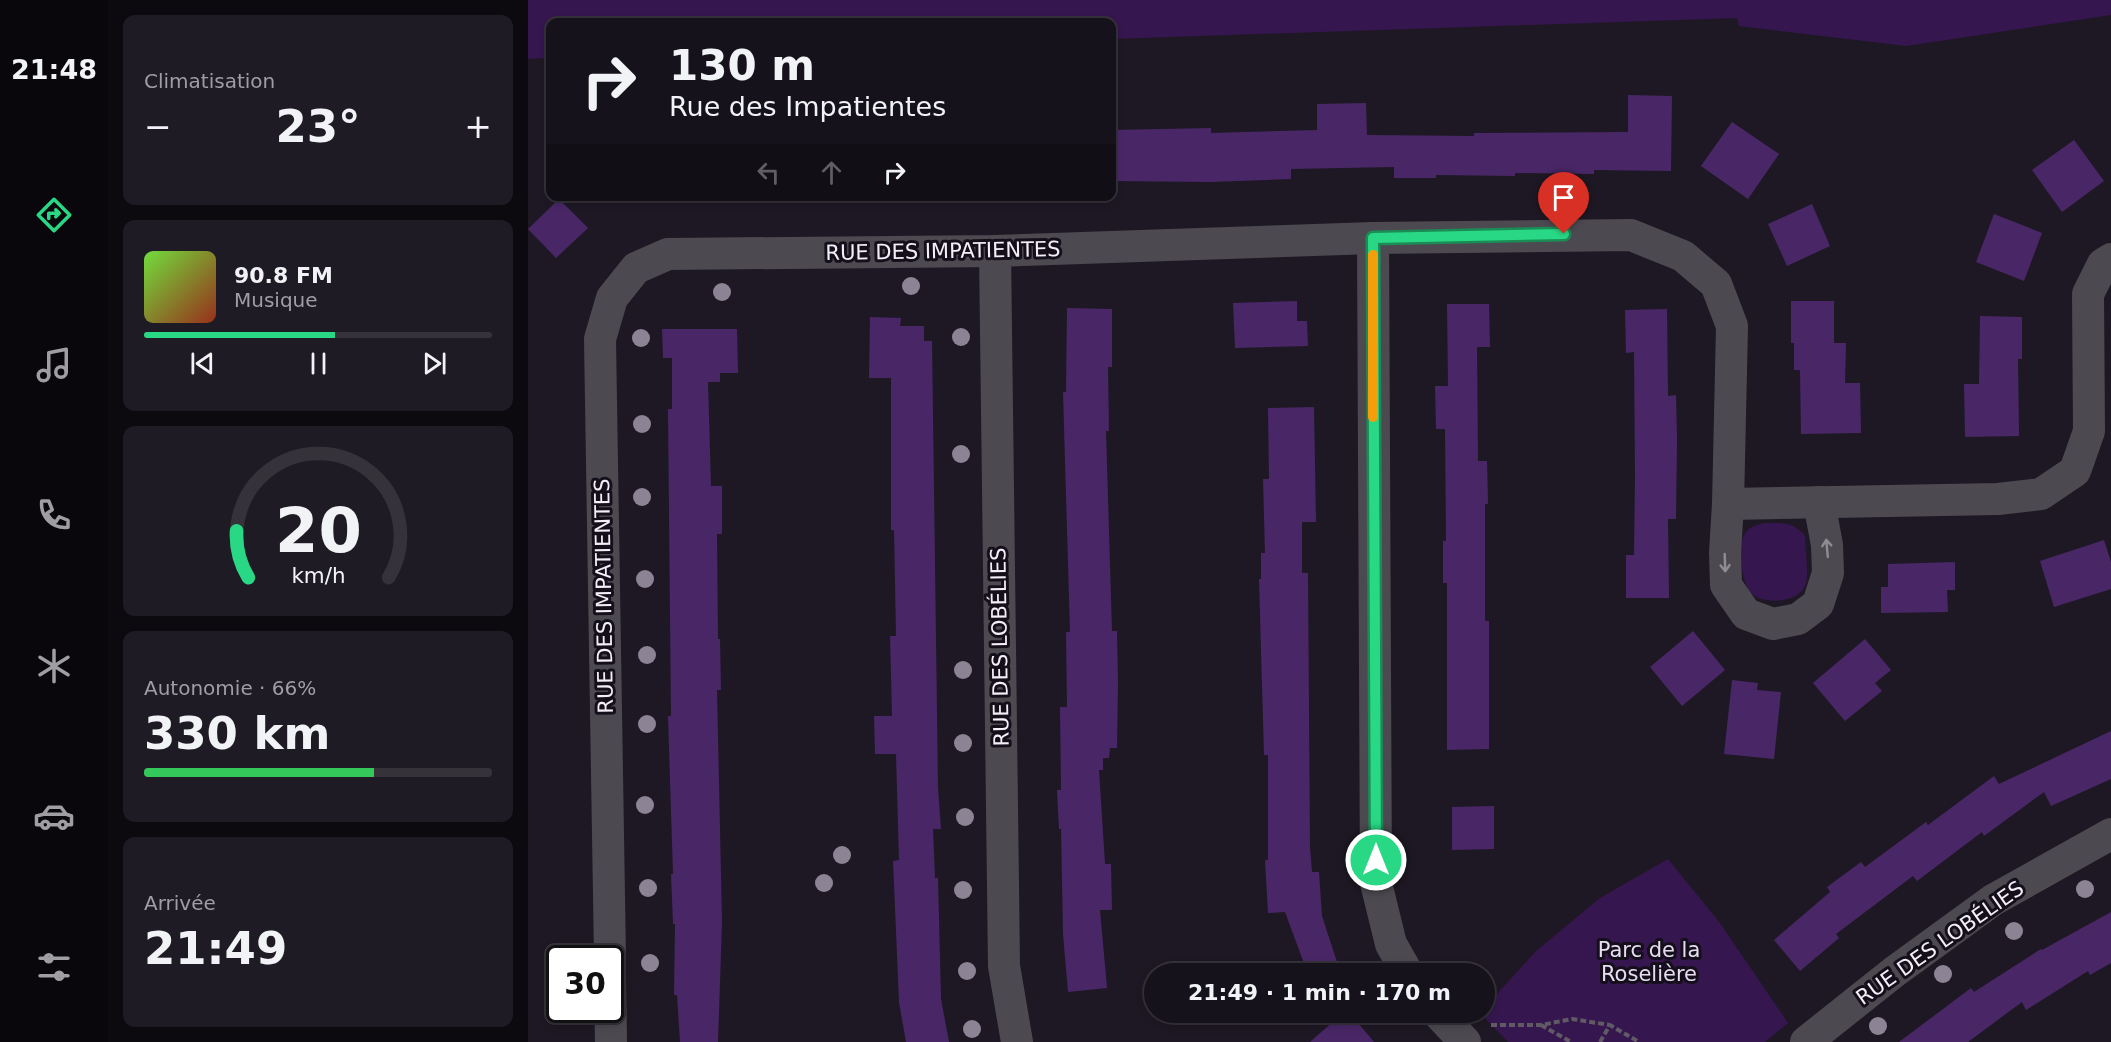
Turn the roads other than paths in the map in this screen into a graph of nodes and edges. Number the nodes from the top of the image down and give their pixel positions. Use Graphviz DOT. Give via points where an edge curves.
graph roads {
  1 [pos="1373,238"];
  2 [pos="995,251"];
  3 [pos="2111,259"];
  4 [pos="1819,502"];
  5 [pos="1728,504"];
  6 [pos="2111,834"];
  7 [pos="610,945"];
  8 [pos="1402,963"];
  9 [pos="611,1023"];
  10 [pos="611,1042"];
  11 [pos="1017,1042"];
  12 [pos="1806,1042"];
  1 -- 2 [label="street, RUE DES IMPATIENTES"];
  1 -- 5 [label="street, RUE DES IMPATIENTES" via="1631,235 1683,256 1716,284 1732,326"];
  1 -- 8 [label="street" via="1376,883 1391,944"];
  2 -- 7 [label="street, RUE DES IMPATIENTES" via="668,254 636,268 612,298 600,339"];
  2 -- 11 [label="street, RUE DES LOBÉLIES" via="1004,966"];
  3 -- 4 [label="street" via="2103,264 2088,294 2089,431 2075,471 2041,494 1998,499"];
  4 -- 5 [label="street"];
  5 -- 4 [label="street, RUE DES IMPATIENTES, one-way" via="1726,585 1746,614 1773,624 1798,619 1818,604 1828,573"];
  6 -- 12 [label="street, RUE DES LOBÉLIES" via="1993,900"];
  9 -- 10 [label="street"];
}
